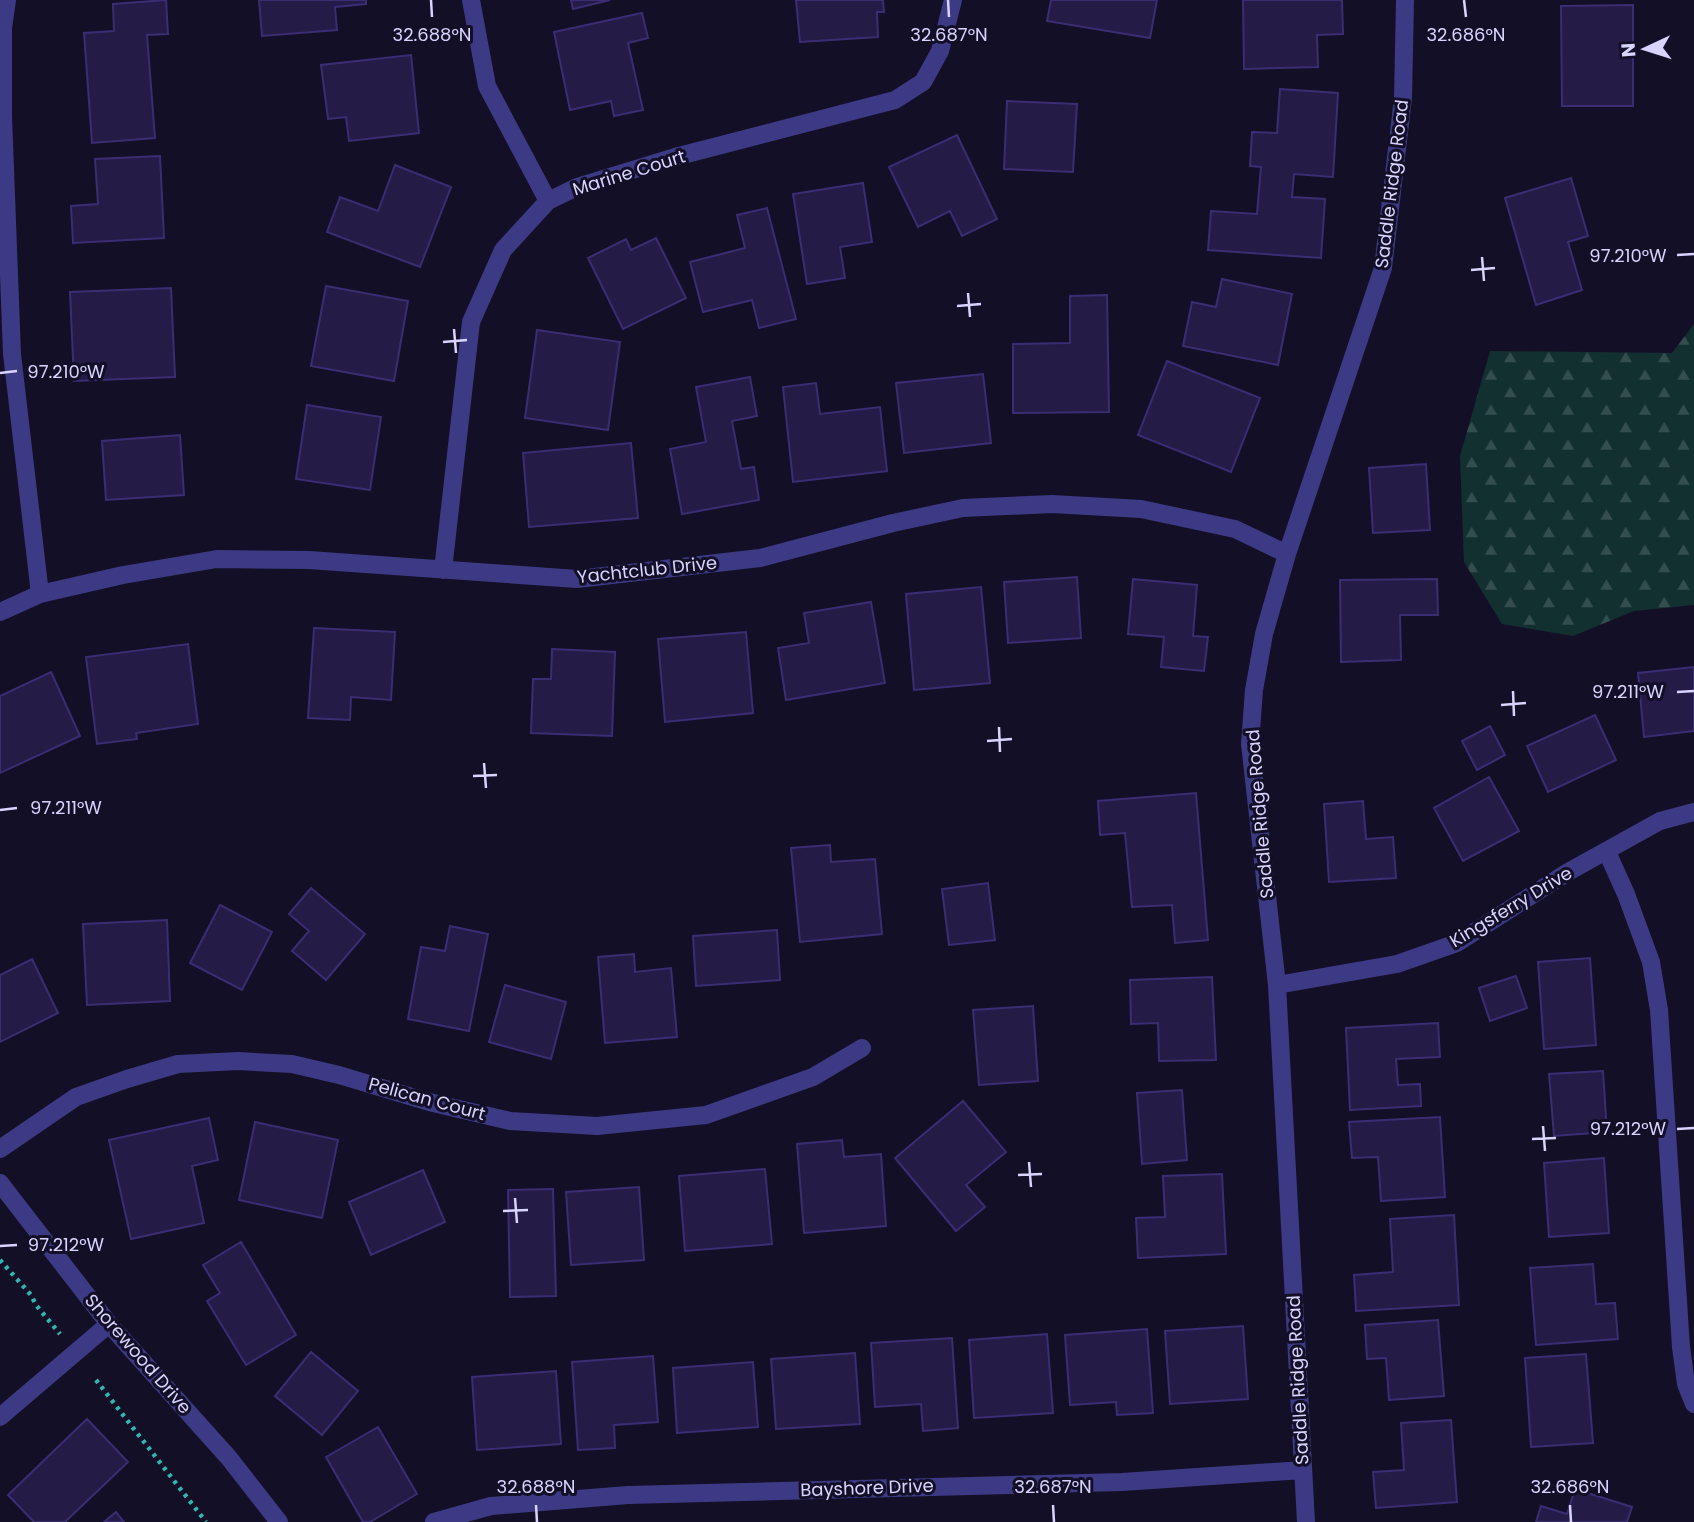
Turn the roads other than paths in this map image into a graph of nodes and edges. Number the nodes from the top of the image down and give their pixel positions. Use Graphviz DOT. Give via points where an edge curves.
graph roads {
  1 [pos="7,0"];
  2 [pos="471,0"];
  3 [pos="953,0"];
  4 [pos="1405,0"];
  5 [pos="548,201"];
  6 [pos="1287,554"];
  7 [pos="443,570"];
  8 [pos="40,594"];
  9 [pos="0,612"];
  10 [pos="1694,812"];
  11 [pos="1607,852"];
  12 [pos="1277,985"];
  13 [pos="862,1048"];
  14 [pos="0,1149"];
  15 [pos="0,1183"];
  16 [pos="109,1325"];
  17 [pos="1694,1404"];
  18 [pos="0,1417"];
  19 [pos="1303,1470"];
  20 [pos="279,1522"];
  21 [pos="434,1522"];
  22 [pos="1306,1522"];
  1 -- 8 [label="street" via="3,116 12,354"];
  2 -- 5 [label="street" via="487,86"];
  3 -- 5 [label="street, Marine Court" via="940,51 923,82 895,100 674,157 577,187"];
  4 -- 6 [label="street, Saddle Ridge Road" via="1403,98 1383,268"];
  5 -- 7 [label="street, Marine Court" via="503,250 471,322"];
  6 -- 7 [label="street, Yachtclub Drive" via="1235,529 1155,512 1052,503 963,508 760,558 577,579"];
  6 -- 12 [label="street, Saddle Ridge Road" via="1262,645 1250,744"];
  7 -- 8 [label="street, Yachtclub Drive" via="218,559"];
  8 -- 9 [label="street, Yachtclub Drive"];
  10 -- 11 [label="street, Kingsferry Drive" via="1660,821"];
  11 -- 12 [label="street, Kingsferry Drive" via="1457,943 1397,964"];
  11 -- 17 [label="street" via="1651,962 1660,1010 1681,1347"];
  12 -- 19 [label="street, Saddle Ridge Road"];
  13 -- 14 [label="street, Pelican Court" via="813,1077 706,1115 597,1126 510,1121 292,1064 178,1065 76,1097"];
  15 -- 16 [label="street, Shorewood Drive"];
  16 -- 18 [label="street"];
  16 -- 20 [label="street, Shorewood Drive" via="229,1458"];
  19 -- 21 [label="street, Bayshore Drive" via="1122,1482 628,1495 491,1506"];
  19 -- 22 [label="street, Saddle Ridge Road"];
}
